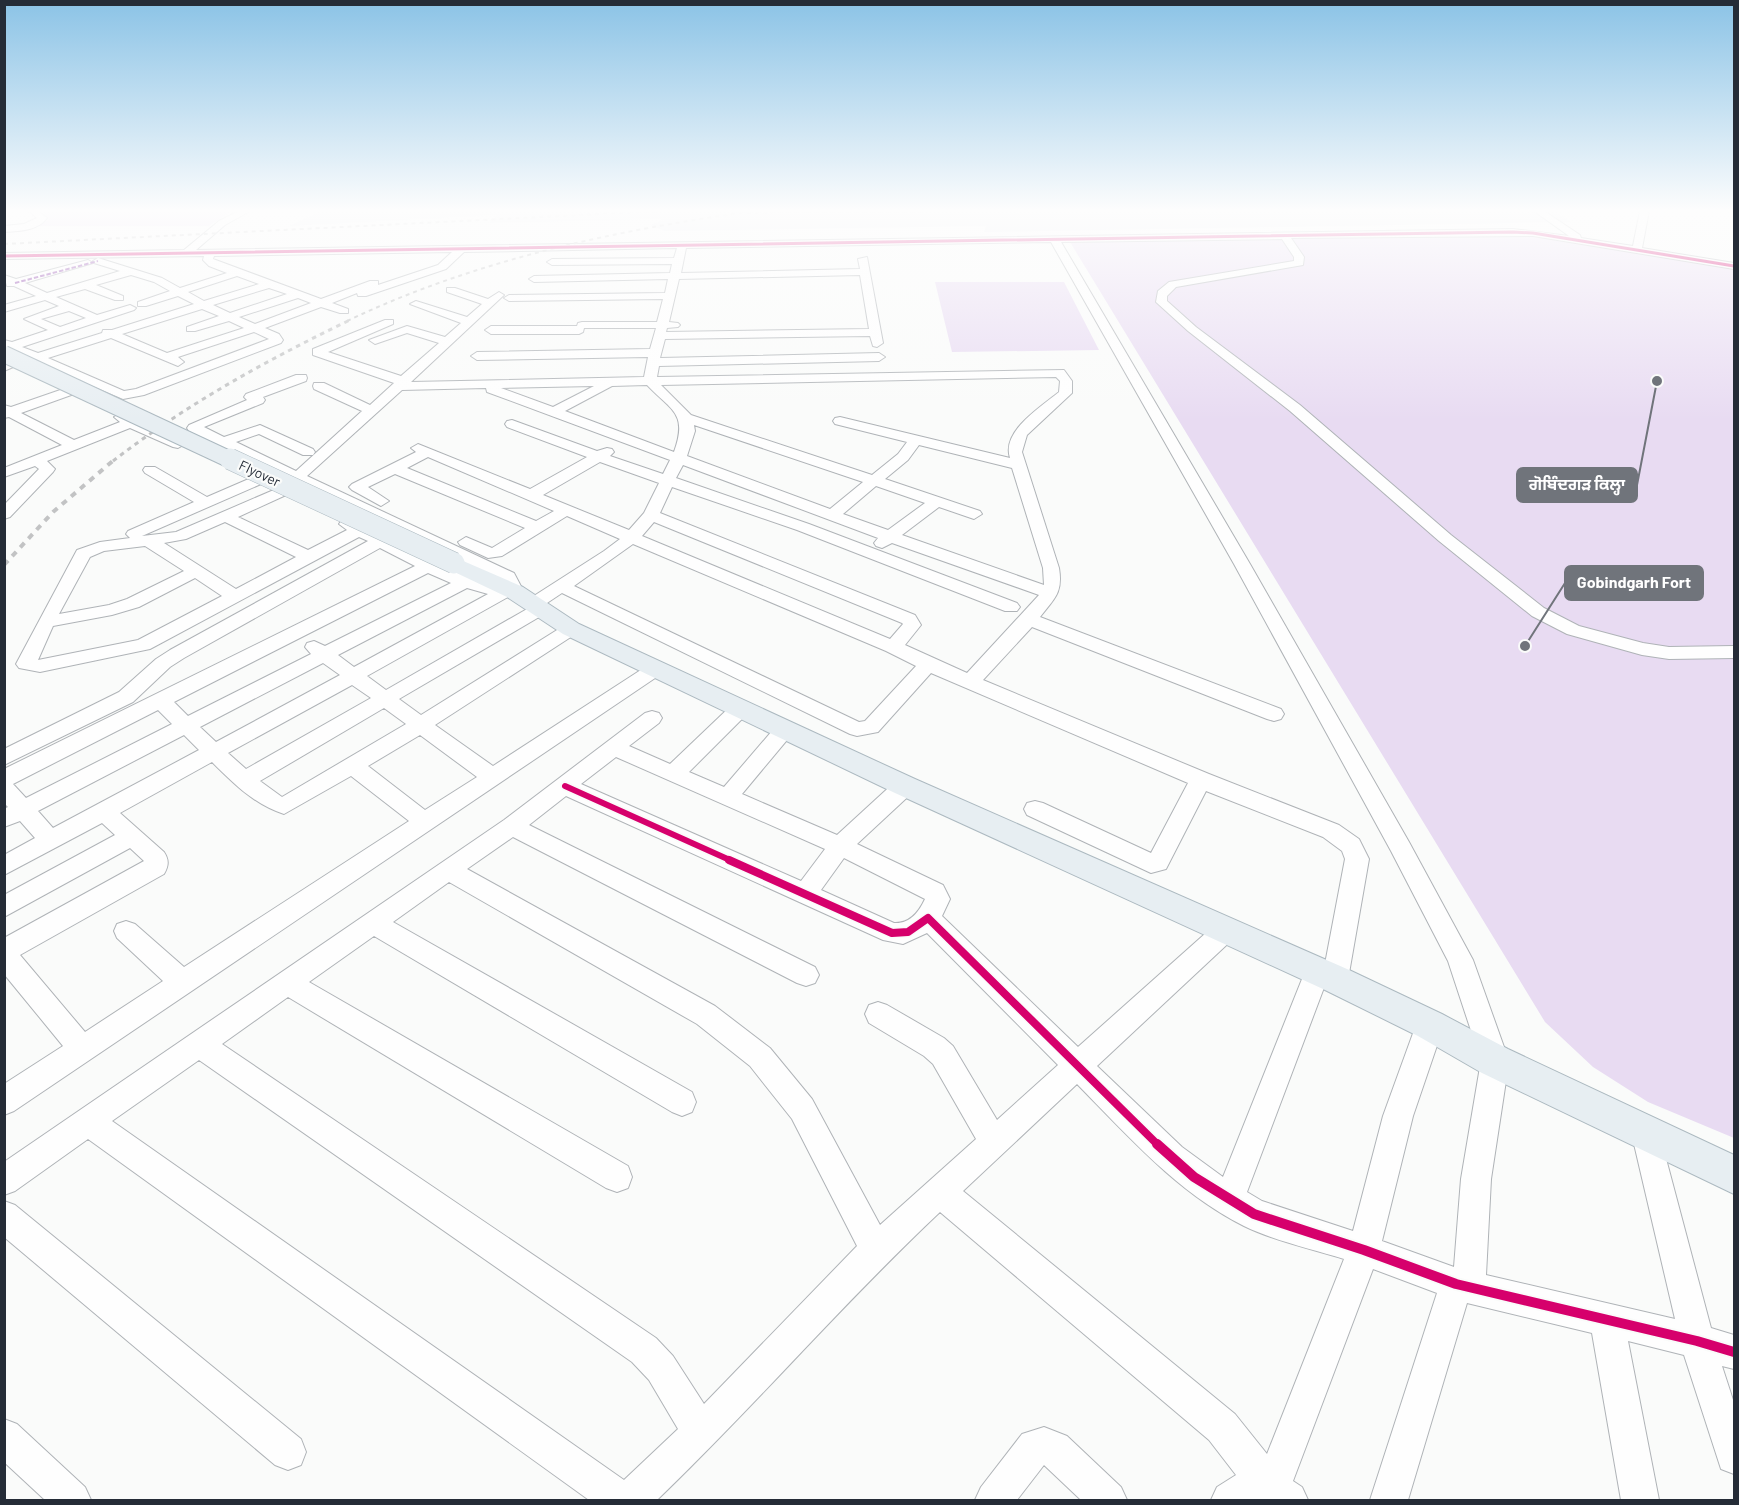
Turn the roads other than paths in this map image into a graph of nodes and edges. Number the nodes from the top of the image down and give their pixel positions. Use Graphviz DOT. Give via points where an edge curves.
graph roads {
  1 [pos="81,281"];
  2 [pos="98,281"];
  3 [pos="159,281"];
  4 [pos="213,281"];
  5 [pos="255,281"];
  6 [pos="262,281"];
  7 [pos="398,281"];
  8 [pos="600,281"];
  9 [pos="673,281"];
  10 [pos="867,281"];
  11 [pos="1079,281"];
  12 [pos="1190,281"];
  13 [pos="8,282"];
  14 [pos="374,283"];
  15 [pos="88,284"];
  16 [pos="270,284"];
  17 [pos="167,286"];
  18 [pos="226,290"];
  19 [pos="451,290"];
  20 [pos="179,293"];
  21 [pos="296,295"];
  22 [pos="669,296"];
  23 [pos="47,297"];
  24 [pos="119,298"];
  25 [pos="500,299"];
  26 [pos="142,304"];
  27 [pos="416,304"];
  28 [pos="325,305"];
  29 [pos="203,306"];
  30 [pos="73,308"];
  31 [pos="130,308"];
  32 [pos="4,309"];
  33 [pos="344,311"];
  34 [pos="585,315"];
  35 [pos="229,316"];
  36 [pos="158,319"];
  37 [pos="92,321"];
  38 [pos="389,322"];
  39 [pos="470,322"];
  40 [pos="720,324"];
  41 [pos="252,327"];
  42 [pos="191,329"];
  43 [pos="491,330"];
  44 [pos="60,331"];
  45 [pos="875,332"];
  46 [pos="110,334"];
  47 [pos="214,342"];
  48 [pos="447,342"];
  49 [pos="657,344"];
  50 [pos="570,350"];
  51 [pos="479,352"];
  52 [pos="7,356"];
  53 [pos="332,356"];
  54 [pos="38,357"];
  55 [pos="166,357"];
  56 [pos="879,357"];
  57 [pos="198,370"];
  58 [pos="882,375"];
  59 [pos="301,378"];
  60 [pos="650,381"];
  61 [pos="609,383"];
  62 [pos="403,384"];
  63 [pos="480,385"];
  64 [pos="320,386"];
  65 [pos="69,391"];
  66 [pos="120,394"];
  67 [pos="92,402"];
  68 [pos="373,411"];
  69 [pos="6,412"];
  70 [pos="554,412"];
  71 [pos="686,418"];
  72 [pos="840,421"];
  73 [pos="130,423"];
  74 [pos="512,424"];
  75 [pos="347,435"];
  76 [pos="628,439"];
  77 [pos="915,440"];
  78 [pos="224,442"];
  79 [pos="74,446"];
  80 [pos="308,452"];
  81 [pos="4,456"];
  82 [pos="599,457"];
  83 [pos="678,459"];
  84 [pos="31,463"];
  85 [pos="284,463"];
  86 [pos="1020,465"];
  87 [pos="395,468"];
  88 [pos="150,470"];
  89 [pos="4,473"];
  90 [pos="298,478"];
  91 [pos="667,479"];
  92 [pos="875,480"];
  93 [pos="256,481"];
  94 [pos="281,492"];
  95 [pos="529,496"];
  96 [pos="937,501"];
  97 [pos="207,503"];
  98 [pos="564,511"];
  99 [pos="4,514"];
  100 [pos="651,514"];
  101 [pos="974,514"];
  102 [pos="832,515"];
  103 [pos="226,517"];
  104 [pos="537,527"];
  105 [pos="358,530"];
  106 [pos="134,534"];
  107 [pos="891,537"];
  108 [pos="631,538"];
  109 [pos="380,541"];
  110 [pos="151,542"];
  111 [pos="870,553"];
  112 [pos="309,556"];
  113 [pos="430,565"];
  114 [pos="196,571"];
  115 [pos="466,582"];
  116 [pos="561,586"];
  117 [pos="1050,593"];
  118 [pos="235,596"];
  119 [pos="523,599"];
  120 [pos="1011,607"];
  121 [pos="1029,619"];
  122 [pos="46,622"];
  123 [pos="572,629"];
  124 [pos="297,633"];
  125 [pos="893,647"];
  126 [pos="1734,652"];
  127 [pos="323,654"];
  128 [pos="928,664"];
  129 [pos="657,668"];
  130 [pos="353,676"];
  131 [pos="970,682"];
  132 [pos="386,700"];
  133 [pos="162,701"];
  134 [pos="741,708"];
  135 [pos="1274,714"];
  136 [pos="652,718"];
  137 [pos="188,725"];
  138 [pos="419,726"];
  139 [pos="785,729"];
  140 [pos="614,748"];
  141 [pos="214,752"];
  142 [pos="4,758"];
  143 [pos="353,766"];
  144 [pos="673,774"];
  145 [pos="492,777"];
  146 [pos="4,779"];
  147 [pos="245,780"];
  148 [pos="1202,780"];
  149 [pos="565,786"];
  150 [pos="905,786"];
  151 [pos="4,788"];
  152 [pos="727,798"];
  153 [pos="1035,809"];
  154 [pos="104,812"];
  155 [pos="14,814"];
  156 [pos="424,821"];
  157 [pos="512,826"];
  158 [pos="131,837"];
  159 [pos="51,841"];
  160 [pos="840,846"];
  161 [pos="4,866"];
  162 [pos="448,870"];
  163 [pos="806,893"];
  164 [pos="4,907"];
  165 [pos="928,918"];
  166 [pos="373,923"];
  167 [pos="126,931"];
  168 [pos="1225,931"];
  169 [pos="4,953"];
  170 [pos="806,975"];
  171 [pos="1326,975"];
  172 [pos="184,983"];
  173 [pos="288,983"];
  174 [pos="878,1014"];
  175 [pos="1430,1025"];
  176 [pos="201,1045"];
  177 [pos="82,1049"];
  178 [pos="1495,1061"];
  179 [pos="1078,1064"];
  180 [pos="4,1101"];
  181 [pos="682,1102"];
  182 [pos="90,1123"];
  183 [pos="1646,1131"];
  184 [pos="993,1141"];
  185 [pos="1734,1175"];
  186 [pos="617,1177"];
  187 [pos="4,1180"];
  188 [pos="940,1192"];
  189 [pos="1229,1200"];
  190 [pos="4,1216"];
  191 [pos="876,1250"];
  192 [pos="1364,1250"];
  193 [pos="1462,1286"];
  194 [pos="1607,1320"];
  195 [pos="1697,1341"];
  196 [pos="1734,1352"];
  197 [pos="701,1432"];
  198 [pos="4,1437"];
  199 [pos="288,1452"];
  200 [pos="1734,1456"];
  201 [pos="1280,1495"];
  202 [pos="72,1500"];
  203 [pos="620,1500"];
  204 [pos="631,1500"];
  205 [pos="994,1500"];
  206 [pos="1108,1500"];
  207 [pos="1230,1500"];
  208 [pos="1389,1500"];
  209 [pos="1640,1500"];
  1 -- 15 [label="street"];
  2 -- 15 [label="street"];
  3 -- 17 [label="street"];
  4 -- 20 [label="street"];
  5 -- 18 [label="street"];
  6 -- 16 [label="street"];
  7 -- 28 [label="street"];
  8 -- 34 [label="street"];
  9 -- 22 [label="street"];
  10 -- 45 [label="street"];
  11 -- 178 [label="street" via="1401,848 1460,960"];
  12 -- 126 [label="street" via="1164,290 1161,302 1295,408 1445,538 1538,612 1573,630 1642,649 1669,653"];
  13 -- 23 [label="street"];
  14 -- 28 [label="street"];
  15 -- 23 [label="street"];
  15 -- 24 [label="street"];
  16 -- 21 [label="street"];
  16 -- 29 [label="street"];
  17 -- 20 [label="street"];
  17 -- 24 [label="street"];
  19 -- 25 [label="street"];
  20 -- 26 [label="street"];
  20 -- 29 [label="street"];
  21 -- 28 [label="street"];
  21 -- 35 [label="street"];
  22 -- 34 [label="street"];
  22 -- 49 [label="street"];
  23 -- 30 [label="street"];
  23 -- 32 [label="street"];
  24 -- 30 [label="street"];
  25 -- 34 [label="street"];
  25 -- 39 [label="street"];
  27 -- 39 [label="street"];
  28 -- 33 [label="street"];
  28 -- 41 [label="street"];
  29 -- 35 [label="street"];
  29 -- 36 [label="street"];
  30 -- 37 [label="street"];
  30 -- 44 [label="street" via="30,319"];
  31 -- 37 [label="street"];
  34 -- 43 [label="street"];
  34 -- 49 [label="street"];
  34 -- 50 [label="street"];
  35 -- 41 [label="street"];
  35 -- 42 [label="street"];
  36 -- 42 [label="street"];
  36 -- 46 [label="street"];
  37 -- 44 [label="street"];
  37 -- 46 [label="street"];
  38 -- 53 [label="street" via="317,351"];
  39 -- 48 [label="street"];
  40 -- 49 [label="street"];
  41 -- 47 [label="street"];
  41 -- 57 [label="street" via="277,340"];
  42 -- 47 [label="street"];
  44 -- 52 [label="street"];
  45 -- 49 [label="street"];
  45 -- 56 [label="street"];
  46 -- 54 [label="street"];
  46 -- 55 [label="street"];
  47 -- 55 [label="street"];
  48 -- 53 [label="street" via="403,329"];
  48 -- 62 [label="street"];
  49 -- 50 [label="street"];
  49 -- 56 [label="street"];
  49 -- 60 [label="street"];
  50 -- 51 [label="street"];
  52 -- 54 [label="street"];
  52 -- 65 [label="street"];
  52 -- 119 [label="main road, Flyover, bridge" via="454,563"];
  53 -- 62 [label="street"];
  54 -- 66 [label="street"];
  55 -- 57 [label="street"];
  56 -- 58 [label="street"];
  57 -- 66 [label="street" via="139,392"];
  58 -- 60 [label="street"];
  58 -- 86 [label="street" via="1062,374 1065,393 1017,441"];
  59 -- 78 [label="street" via="258,401 194,427"];
  60 -- 61 [label="street"];
  60 -- 71 [label="street"];
  61 -- 63 [label="street"];
  61 -- 70 [label="street"];
  62 -- 63 [label="street"];
  62 -- 68 [label="street"];
  63 -- 70 [label="street"];
  64 -- 68 [label="street"];
  65 -- 67 [label="street"];
  65 -- 69 [label="street"];
  66 -- 67 [label="street"];
  67 -- 73 [label="street"];
  68 -- 75 [label="street"];
  69 -- 79 [label="street"];
  70 -- 76 [label="street"];
  71 -- 83 [label="street" via="686,441"];
  71 -- 92 [label="street"];
  72 -- 77 [label="street"];
  73 -- 79 [label="street"];
  73 -- 93 [label="street"];
  74 -- 82 [label="street"];
  75 -- 80 [label="street"];
  75 -- 90 [label="street"];
  76 -- 82 [label="street"];
  76 -- 83 [label="street"];
  77 -- 86 [label="street"];
  77 -- 92 [label="street" via="903,457"];
  78 -- 80 [label="street" via="260,429"];
  78 -- 90 [label="street"];
  79 -- 84 [label="street"];
  80 -- 85 [label="street"];
  81 -- 84 [label="street"];
  82 -- 91 [label="street"];
  82 -- 95 [label="street"];
  83 -- 91 [label="street"];
  83 -- 102 [label="street"];
  84 -- 89 [label="street"];
  84 -- 99 [label="street" via="48,467 47,471"];
  86 -- 117 [label="street" via="1051,568"];
  87 -- 95 [label="street" via="423,450"];
  87 -- 104 [label="street"];
  87 -- 104 [label="street" via="357,489 488,553"];
  88 -- 97 [label="street"];
  90 -- 94 [label="street"];
  90 -- 119 [label="street" via="508,577"];
  91 -- 100 [label="street"];
  91 -- 111 [label="street"];
  92 -- 96 [label="street"];
  92 -- 102 [label="street"];
  93 -- 94 [label="street"];
  93 -- 97 [label="street"];
  94 -- 103 [label="street"];
  94 -- 105 [label="street"];
  95 -- 98 [label="street"];
  96 -- 101 [label="street"];
  96 -- 107 [label="street"];
  97 -- 106 [label="street"];
  98 -- 104 [label="street"];
  98 -- 108 [label="street"];
  100 -- 108 [label="street"];
  100 -- 125 [label="street" via="909,619 912,625"];
  102 -- 107 [label="street"];
  103 -- 110 [label="street" via="180,536"];
  103 -- 112 [label="street"];
  105 -- 109 [label="street"];
  105 -- 112 [label="street"];
  107 -- 111 [label="street"];
  107 -- 117 [label="street"];
  108 -- 116 [label="street"];
  108 -- 125 [label="street"];
  109 -- 113 [label="street"];
  109 -- 142 [label="street" via="177,654 126,697"];
  110 -- 114 [label="street"];
  110 -- 122 [label="street" via="100,547 83,554"];
  111 -- 120 [label="street"];
  112 -- 118 [label="street"];
  113 -- 115 [label="street"];
  113 -- 124 [label="street"];
  114 -- 118 [label="street"];
  114 -- 122 [label="street" via="121,607"];
  115 -- 119 [label="street"];
  115 -- 127 [label="street"];
  116 -- 119 [label="street"];
  116 -- 128 [label="street" via="857,729 871,727"];
  117 -- 121 [label="street"];
  118 -- 122 [label="street" via="143,645 30,666 26,664"];
  119 -- 123 [label="main road, Flyover"];
  119 -- 130 [label="street"];
  119 -- 132 [label="street"];
  121 -- 131 [label="street"];
  121 -- 135 [label="street"];
  123 -- 129 [label="main road, Flyover"];
  123 -- 138 [label="street"];
  124 -- 127 [label="street"];
  124 -- 133 [label="street"];
  125 -- 128 [label="street"];
  127 -- 130 [label="street"];
  127 -- 137 [label="street"];
  128 -- 131 [label="street"];
  129 -- 134 [label="main road, Flyover"];
  129 -- 145 [label="street"];
  130 -- 132 [label="street"];
  130 -- 141 [label="street"];
  131 -- 148 [label="street"];
  132 -- 138 [label="street"];
  132 -- 147 [label="street"];
  133 -- 137 [label="street"];
  133 -- 146 [label="street"];
  134 -- 139 [label="main road, Flyover"];
  134 -- 144 [label="street"];
  136 -- 140 [label="street"];
  137 -- 141 [label="street"];
  137 -- 155 [label="street"];
  138 -- 143 [label="street"];
  138 -- 145 [label="street"];
  139 -- 150 [label="main road, Flyover"];
  139 -- 152 [label="street"];
  140 -- 144 [label="street"];
  140 -- 149 [label="street"];
  141 -- 147 [label="street"];
  141 -- 154 [label="street"];
  143 -- 147 [label="street" via="284,806 274,804"];
  143 -- 156 [label="street"];
  144 -- 152 [label="street"];
  145 -- 156 [label="street"];
  148 -- 153 [label="street" via="1158,862 1151,864"];
  148 -- 171 [label="street" via="1331,831 1351,845 1357,859"];
  149 -- 157 [label="street"];
  149 -- 163 [label="street"];
  150 -- 160 [label="street"];
  150 -- 168 [label="main road, Flyover"];
  151 -- 155 [label="street"];
  152 -- 160 [label="street"];
  154 -- 158 [label="street"];
  154 -- 159 [label="street"];
  155 -- 159 [label="street"];
  156 -- 172 [label="street"];
  157 -- 162 [label="street"];
  157 -- 170 [label="street"];
  158 -- 164 [label="street"];
  158 -- 169 [label="street" via="156,858 156,867"];
  159 -- 161 [label="street"];
  160 -- 163 [label="street"];
  160 -- 165 [label="street" via="934,892 938,899"];
  162 -- 166 [label="street"];
  162 -- 191 [label="street" via="706,1015 760,1057 802,1109"];
  163 -- 165 [label="street" via="892,933 906,934"];
  165 -- 179 [label="street"];
  166 -- 173 [label="street"];
  166 -- 181 [label="street"];
  167 -- 172 [label="street"];
  168 -- 171 [label="main road, Flyover"];
  168 -- 179 [label="street"];
  169 -- 177 [label="street"];
  171 -- 175 [label="main road, Flyover"];
  171 -- 189 [label="street"];
  172 -- 177 [label="street"];
  173 -- 176 [label="street"];
  173 -- 186 [label="street"];
  174 -- 184 [label="street" via="943,1055"];
  175 -- 178 [label="main road, Flyover"];
  175 -- 192 [label="street" via="1398,1116"];
  176 -- 182 [label="street"];
  176 -- 197 [label="street" via="644,1350 661,1368"];
  177 -- 180 [label="street"];
  178 -- 183 [label="main road, Flyover"];
  178 -- 193 [label="street"];
  179 -- 184 [label="street"];
  179 -- 189 [label="street" via="1171,1158"];
  182 -- 187 [label="street"];
  182 -- 203 [label="street"];
  183 -- 185 [label="main road, Flyover"];
  183 -- 195 [label="street"];
  184 -- 188 [label="street"];
  188 -- 191 [label="street"];
  188 -- 201 [label="street" via="1222,1427"];
  189 -- 192 [label="street" via="1254,1214"];
  190 -- 199 [label="street"];
  191 -- 197 [label="street"];
  192 -- 193 [label="street"];
  192 -- 201 [label="street"];
  193 -- 194 [label="street"];
  193 -- 208 [label="street"];
  194 -- 195 [label="street"];
  194 -- 209 [label="street"];
  195 -- 196 [label="street"];
  195 -- 200 [label="street"];
  197 -- 204 [label="street"];
  198 -- 202 [label="street"];
  201 -- 207 [label="street" via="1260,1486 1250,1487"];
  205 -- 206 [label="street" via="1035,1447 1044,1445 1054,1449"];
}
